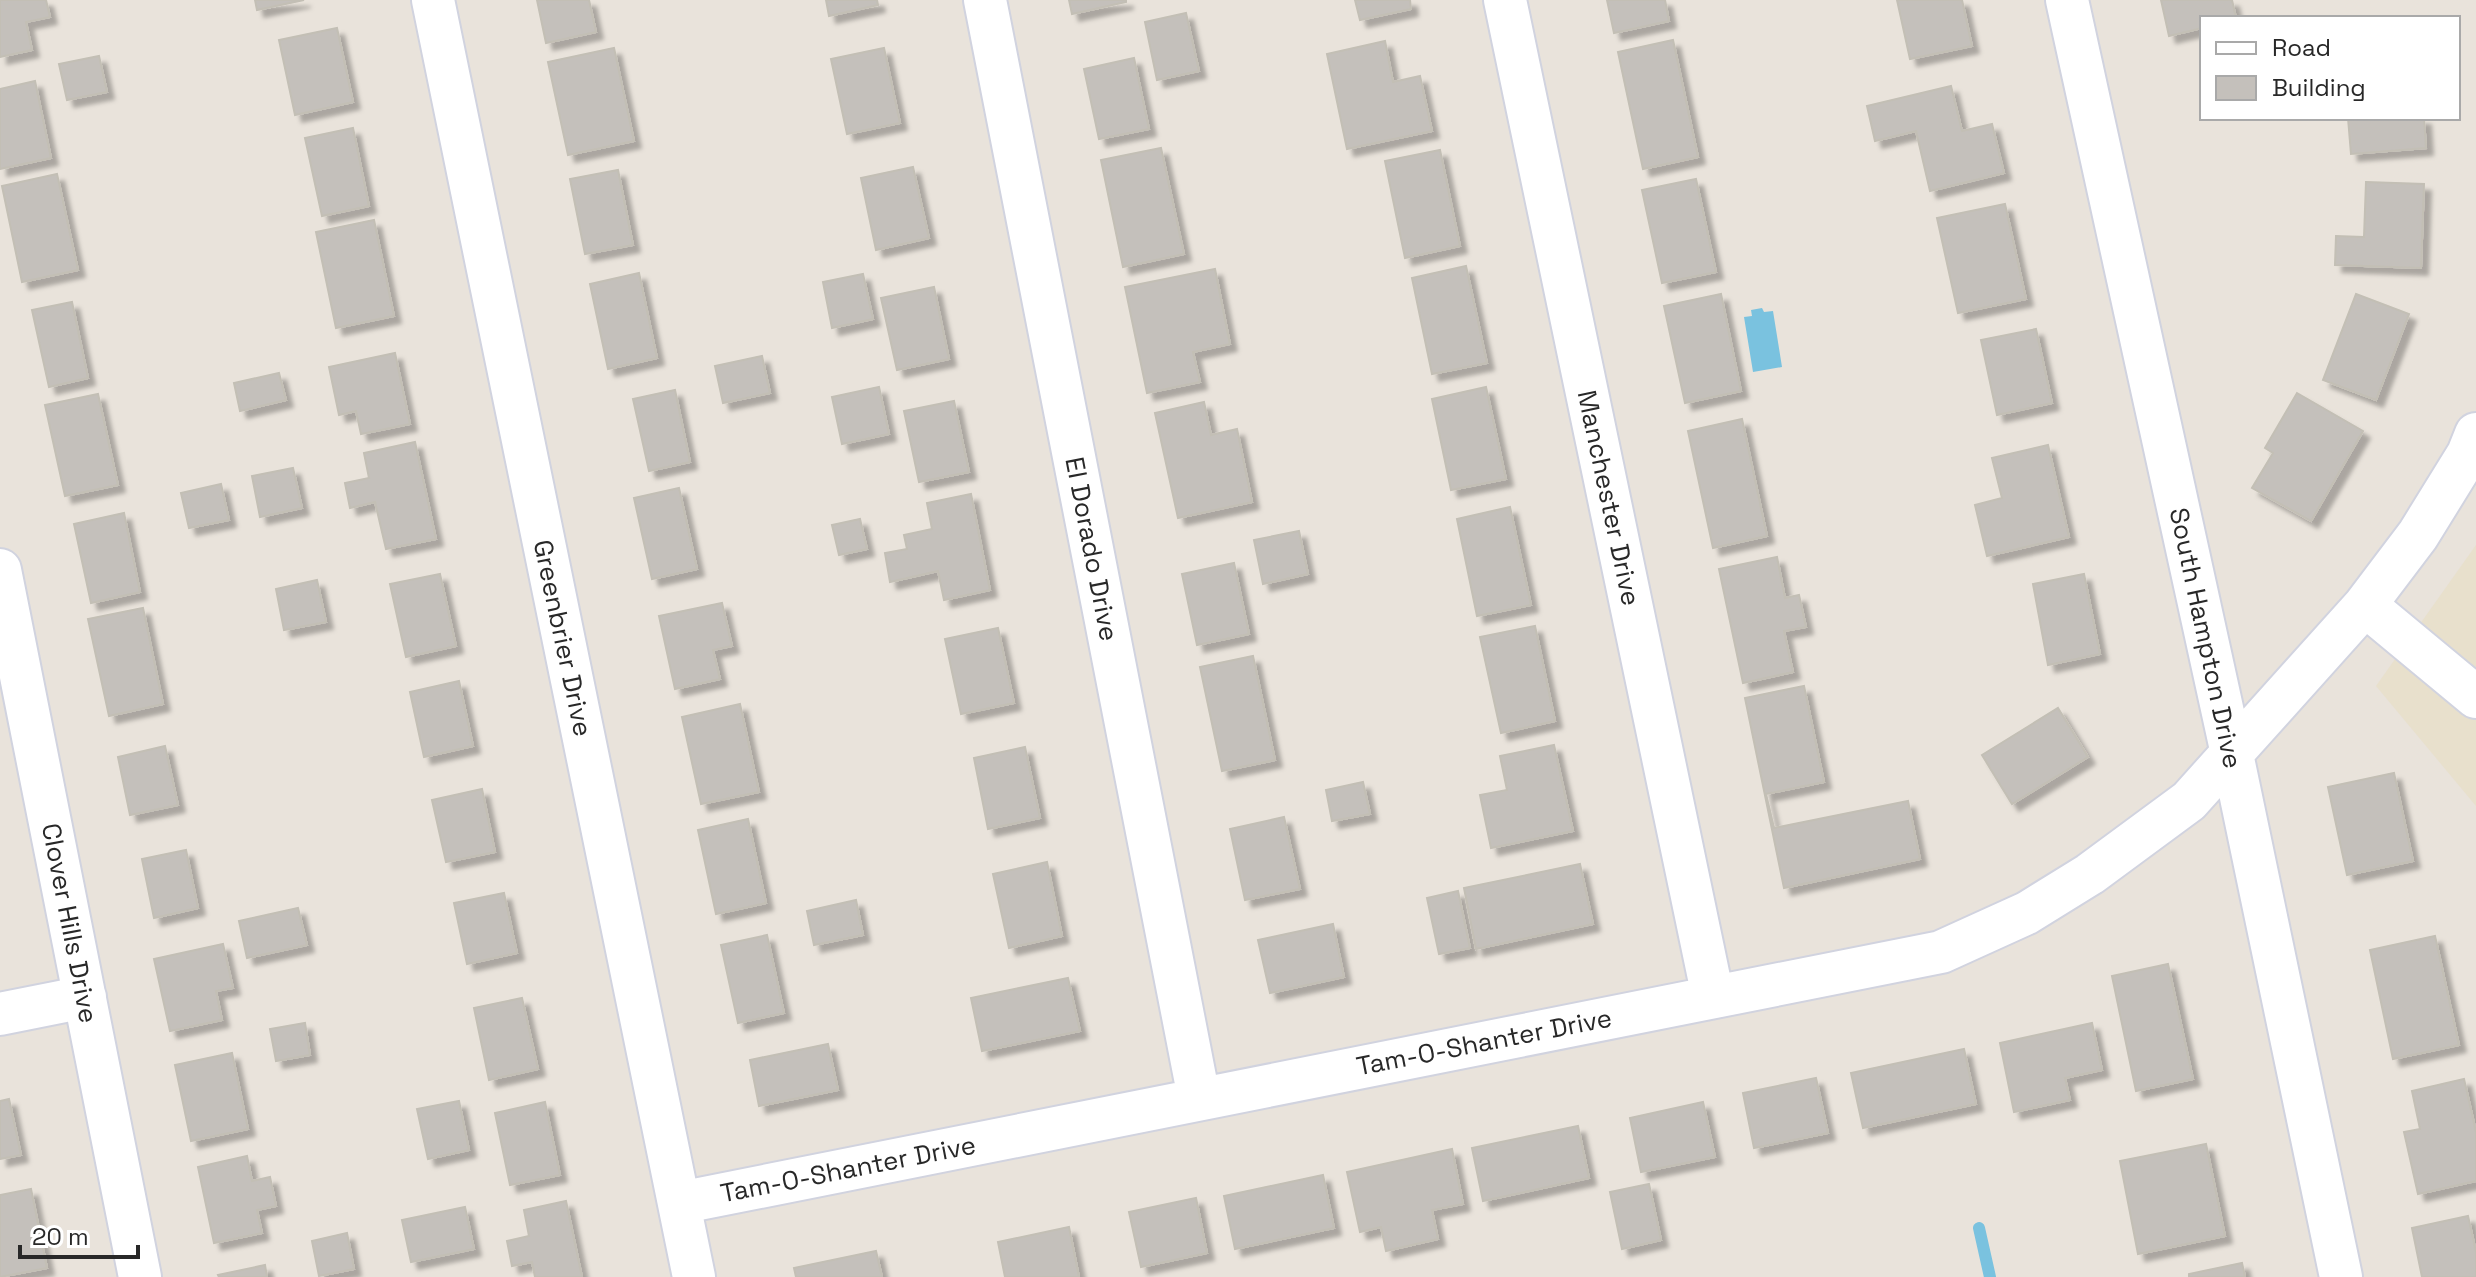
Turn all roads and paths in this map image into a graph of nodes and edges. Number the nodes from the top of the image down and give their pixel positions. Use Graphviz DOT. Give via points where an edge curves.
graph roads {
  1 [pos="433,0"];
  2 [pos="985,0"];
  3 [pos="1505,0"];
  4 [pos="2067,0"];
  5 [pos="2476,434"];
  6 [pos="0,570"];
  7 [pos="2365,605"];
  8 [pos="2476,697"];
  9 [pos="2232,754"];
  10 [pos="85,997"];
  11 [pos="1713,997"];
  12 [pos="0,1014"];
  13 [pos="1199,1098"];
  14 [pos="679,1203"];
  15 [pos="140,1277"];
  16 [pos="694,1277"];
  17 [pos="2341,1277"];
  1 -- 14 [label="street, Greenbrier Drive"];
  2 -- 13 [label="street, El Dorado Drive"];
  3 -- 11 [label="street, Manchester Drive"];
  4 -- 9 [label="street, South Hampton Drive"];
  5 -- 7 [label="street, Tam-O-Shanter Drive" via="2418,535"];
  6 -- 10 [label="street, Clover Hills Drive"];
  7 -- 8 [label="street"];
  7 -- 9 [label="street, Tam-O-Shanter Drive"];
  9 -- 11 [label="street, Tam-O-Shanter Drive" via="2189,801 2027,913 1941,952"];
  9 -- 17 [label="street, South Hampton Drive"];
  10 -- 12 [label="street"];
  10 -- 15 [label="street, Clover Hills Drive"];
  11 -- 13 [label="street, Tam-O-Shanter Drive"];
  13 -- 14 [label="street, Tam-O-Shanter Drive"];
  14 -- 16 [label="street, Greenbrier Drive"];
}
